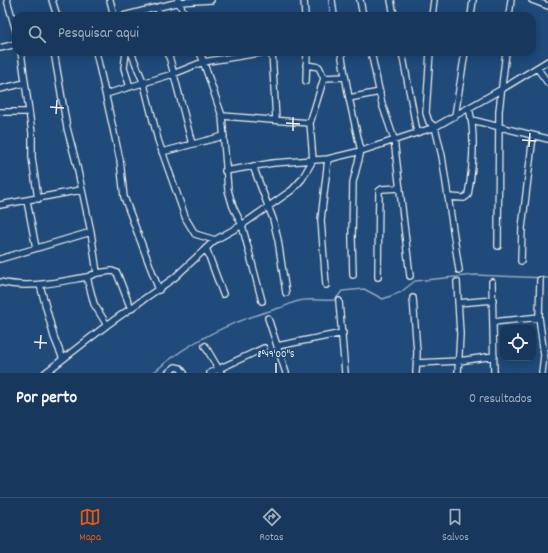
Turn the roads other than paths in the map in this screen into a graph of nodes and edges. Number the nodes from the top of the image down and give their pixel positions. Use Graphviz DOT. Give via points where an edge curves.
graph roads {
  1 [pos="7,0"];
  2 [pos="52,0"];
  3 [pos="110,0"];
  4 [pos="211,0"];
  5 [pos="304,0"];
  6 [pos="332,0"];
  7 [pos="360,0"];
  8 [pos="391,0"];
  9 [pos="434,0"];
  10 [pos="473,0"];
  11 [pos="511,0"];
  12 [pos="532,0"];
  13 [pos="179,1"];
  14 [pos="548,6"];
  15 [pos="158,7"];
  16 [pos="56,12"];
  17 [pos="113,12"];
  18 [pos="139,12"];
  19 [pos="159,12"];
  20 [pos="183,12"];
  21 [pos="305,12"];
  22 [pos="334,12"];
  23 [pos="362,12"];
  24 [pos="393,12"];
  25 [pos="432,12"];
  26 [pos="472,12"];
  27 [pos="510,12"];
  28 [pos="12,18"];
  29 [pos="12,45"];
  30 [pos="0,48"];
  31 [pos="21,56"];
  32 [pos="55,56"];
  33 [pos="97,56"];
  34 [pos="126,56"];
  35 [pos="133,56"];
  36 [pos="169,56"];
  37 [pos="201,56"];
  38 [pos="241,56"];
  39 [pos="272,56"];
  40 [pos="307,56"];
  41 [pos="342,56"];
  42 [pos="372,56"];
  43 [pos="403,56"];
  44 [pos="430,56"];
  45 [pos="464,56"];
  46 [pos="506,56"];
  47 [pos="548,61"];
  48 [pos="203,62"];
  49 [pos="306,65"];
  50 [pos="537,68"];
  51 [pos="173,74"];
  52 [pos="345,77"];
  53 [pos="324,78"];
  54 [pos="306,81"];
  55 [pos="24,83"];
  56 [pos="548,83"];
  57 [pos="144,84"];
  58 [pos="130,87"];
  59 [pos="0,89"];
  60 [pos="502,90"];
  61 [pos="380,92"];
  62 [pos="106,94"];
  63 [pos="349,98"];
  64 [pos="469,108"];
  65 [pos="0,112"];
  66 [pos="28,112"];
  67 [pos="222,116"];
  68 [pos="455,116"];
  69 [pos="276,120"];
  70 [pos="472,120"];
  71 [pos="310,123"];
  72 [pos="435,126"];
  73 [pos="499,128"];
  74 [pos="417,132"];
  75 [pos="224,136"];
  76 [pos="533,136"];
  77 [pos="394,139"];
  78 [pos="548,139"];
  79 [pos="192,144"];
  80 [pos="361,151"];
  81 [pos="162,152"];
  82 [pos="328,159"];
  83 [pos="314,160"];
  84 [pos="253,166"];
  85 [pos="225,171"];
  86 [pos="400,188"];
  87 [pos="81,190"];
  88 [pos="448,197"];
  89 [pos="38,199"];
  90 [pos="27,201"];
  91 [pos="0,205"];
  92 [pos="267,206"];
  93 [pos="242,225"];
  94 [pos="91,232"];
  95 [pos="215,240"];
  96 [pos="498,246"];
  97 [pos="36,248"];
  98 [pos="206,248"];
  99 [pos="0,259"];
  100 [pos="521,261"];
  101 [pos="459,270"];
  102 [pos="97,273"];
  103 [pos="353,275"];
  104 [pos="410,276"];
  105 [pos="87,277"];
  106 [pos="378,277"];
  107 [pos="540,280"];
  108 [pos="0,282"];
  109 [pos="457,282"];
  110 [pos="492,282"];
  111 [pos="40,285"];
  112 [pos="326,285"];
  113 [pos="159,290"];
  114 [pos="286,293"];
  115 [pos="223,294"];
  116 [pos="412,298"];
  117 [pos="493,300"];
  118 [pos="262,301"];
  119 [pos="339,301"];
  120 [pos="458,303"];
  121 [pos="131,309"];
  122 [pos="539,317"];
  123 [pos="268,318"];
  124 [pos="493,322"];
  125 [pos="107,325"];
  126 [pos="343,333"];
  127 [pos="545,340"];
  128 [pos="205,346"];
  129 [pos="277,346"];
  130 [pos="264,348"];
  131 [pos="494,356"];
  132 [pos="63,359"];
  133 [pos="459,361"];
  134 [pos="417,363"];
  135 [pos="220,371"];
  136 [pos="45,373"];
  137 [pos="168,373"];
  138 [pos="184,373"];
  139 [pos="210,373"];
  140 [pos="286,373"];
  141 [pos="345,373"];
  142 [pos="416,373"];
  143 [pos="458,373"];
  144 [pos="494,373"];
  145 [pos="542,373"];
  1 -- 28 [label="street"];
  2 -- 16 [label="street"];
  3 -- 17 [label="street"];
  4 -- 13 [label="street"];
  5 -- 21 [label="street"];
  6 -- 22 [label="street"];
  7 -- 23 [label="street"];
  8 -- 24 [label="street"];
  9 -- 25 [label="street"];
  10 -- 26 [label="street"];
  11 -- 27 [label="street"];
  12 -- 14 [label="street"];
  13 -- 15 [label="street"];
  13 -- 20 [label="street"];
  15 -- 18 [label="street"];
  15 -- 19 [label="street"];
  29 -- 30 [label="street"];
  31 -- 55 [label="street"];
  32 -- 87 [label="street"];
  33 -- 62 [label="street"];
  34 -- 58 [label="street" via="124,68"];
  35 -- 57 [label="street"];
  36 -- 51 [label="street"];
  37 -- 48 [label="street"];
  38 -- 48 [label="street"];
  39 -- 69 [label="street"];
  40 -- 49 [label="street"];
  41 -- 52 [label="street"];
  42 -- 61 [label="street"];
  43 -- 74 [label="street"];
  44 -- 72 [label="street" via="426,113 427,118"];
  45 -- 68 [label="street"];
  46 -- 60 [label="street"];
  47 -- 50 [label="street"];
  48 -- 51 [label="street"];
  48 -- 67 [label="street"];
  49 -- 53 [label="street" via="319,67"];
  49 -- 54 [label="street"];
  50 -- 56 [label="street"];
  50 -- 60 [label="street"];
  51 -- 57 [label="street"];
  51 -- 79 [label="street"];
  52 -- 53 [label="street"];
  52 -- 63 [label="street"];
  53 -- 71 [label="street"];
  55 -- 59 [label="street"];
  55 -- 66 [label="street"];
  57 -- 58 [label="street"];
  57 -- 81 [label="street"];
  58 -- 62 [label="street"];
  60 -- 64 [label="street"];
  60 -- 73 [label="street"];
  61 -- 63 [label="street"];
  61 -- 77 [label="street"];
  62 -- 113 [label="street" via="120,160 124,197"];
  63 -- 80 [label="street"];
  64 -- 68 [label="street"];
  64 -- 70 [label="street"];
  65 -- 66 [label="street"];
  66 -- 89 [label="street"];
  67 -- 69 [label="street"];
  67 -- 75 [label="street"];
  68 -- 72 [label="street"];
  69 -- 71 [label="street"];
  70 -- 73 [label="street"];
  70 -- 88 [label="street" via="472,173 468,195 464,198"];
  71 -- 83 [label="street"];
  72 -- 74 [label="street"];
  72 -- 88 [label="street"];
  73 -- 76 [label="street"];
  73 -- 96 [label="street"];
  74 -- 77 [label="street"];
  75 -- 79 [label="street"];
  75 -- 85 [label="street"];
  76 -- 78 [label="street"];
  76 -- 100 [label="street" via="522,228"];
  77 -- 80 [label="street"];
  77 -- 86 [label="street"];
  79 -- 81 [label="street"];
  80 -- 82 [label="street"];
  80 -- 103 [label="street" via="353,182"];
  81 -- 95 [label="street" via="192,230 200,236"];
  82 -- 83 [label="street"];
  82 -- 112 [label="street" via="321,225"];
  83 -- 84 [label="street"];
  83 -- 92 [label="street" via="292,190"];
  84 -- 85 [label="street"];
  84 -- 92 [label="street"];
  85 -- 93 [label="street" via="230,199"];
  86 -- 104 [label="street"];
  86 -- 106 [label="street" via="379,191"];
  87 -- 89 [label="street"];
  87 -- 94 [label="street"];
  88 -- 101 [label="street"];
  89 -- 90 [label="street"];
  90 -- 91 [label="street"];
  90 -- 97 [label="street"];
  92 -- 93 [label="street"];
  92 -- 114 [label="street" via="278,240"];
  93 -- 95 [label="street"];
  93 -- 118 [label="street"];
  94 -- 97 [label="street"];
  94 -- 102 [label="street"];
  95 -- 98 [label="street"];
  97 -- 99 [label="street"];
  98 -- 113 [label="street"];
  98 -- 115 [label="street"];
  102 -- 105 [label="street"];
  102 -- 121 [label="street" via="116,273"];
  105 -- 111 [label="street"];
  105 -- 125 [label="street" via="94,304"];
  107 -- 122 [label="street"];
  108 -- 111 [label="street"];
  109 -- 120 [label="street"];
  110 -- 117 [label="street"];
  111 -- 132 [label="street" via="54,337"];
  113 -- 121 [label="street"];
  116 -- 134 [label="street"];
  117 -- 120 [label="street"];
  117 -- 124 [label="street"];
  119 -- 126 [label="street"];
  120 -- 133 [label="street"];
  121 -- 125 [label="street"];
  122 -- 124 [label="street"];
  122 -- 127 [label="street"];
  123 -- 129 [label="street"];
  124 -- 131 [label="street"];
  125 -- 132 [label="street"];
  126 -- 129 [label="street"];
  126 -- 141 [label="street"];
  127 -- 145 [label="street"];
  128 -- 135 [label="street"];
  129 -- 140 [label="street"];
  130 -- 135 [label="street"];
  131 -- 133 [label="street"];
  131 -- 144 [label="street"];
  132 -- 136 [label="street"];
  133 -- 134 [label="street"];
  133 -- 143 [label="street"];
  134 -- 142 [label="street"];
  135 -- 139 [label="street"];
  137 -- 138 [label="street" via="175,367"];
}
